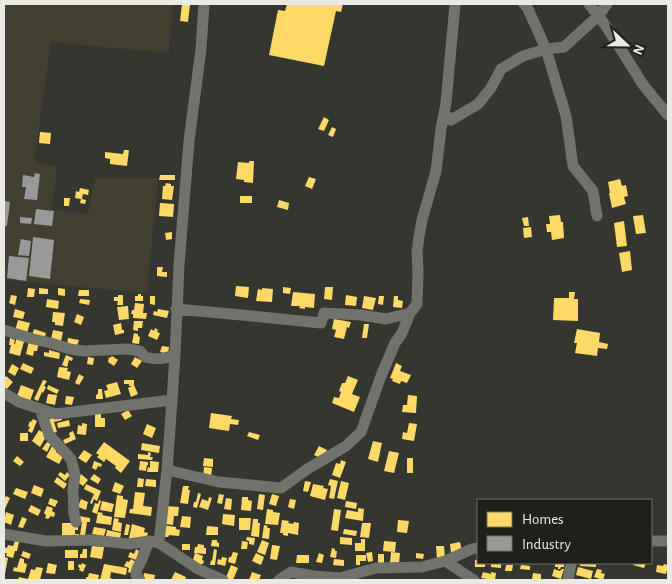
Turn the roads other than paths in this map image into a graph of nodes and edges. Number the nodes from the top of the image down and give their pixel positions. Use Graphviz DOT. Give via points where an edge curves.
graph roads {
  1 [pos="204,4"];
  2 [pos="455,4"];
  3 [pos="524,4"];
  4 [pos="589,4"];
  5 [pos="607,4"];
  6 [pos="598,16"];
  7 [pos="546,50"];
  8 [pos="444,113"];
  9 [pos="668,115"];
  10 [pos="597,216"];
  11 [pos="176,309"];
  12 [pos="410,313"];
  13 [pos="4,330"];
  14 [pos="175,355"];
  15 [pos="4,393"];
  16 [pos="172,400"];
  17 [pos="40,409"];
  18 [pos="167,470"];
  19 [pos="76,522"];
  20 [pos="4,534"];
  21 [pos="652,541"];
  22 [pos="154,542"];
  23 [pos="668,542"];
  24 [pos="477,548"];
  25 [pos="445,561"];
  26 [pos="571,564"];
  27 [pos="137,578"];
  28 [pos="224,580"];
  29 [pos="279,580"];
  30 [pos="474,580"];
  31 [pos="568,580"];
  1 -- 11 [label="street"];
  2 -- 8 [label="street"];
  3 -- 7 [label="street"];
  4 -- 6 [label="street"];
  5 -- 6 [label="street"];
  6 -- 7 [label="street" via="564,47"];
  6 -- 9 [label="street" via="644,86"];
  7 -- 8 [label="street" via="523,56 501,69 478,104 451,120"];
  7 -- 10 [label="street" via="566,116 573,166 593,191"];
  8 -- 12 [label="street" via="436,171 418,237 416,304"];
  11 -- 12 [label="street" via="321,324 324,313 386,319"];
  11 -- 14 [label="street"];
  12 -- 18 [label="street" via="381,376 361,432 346,446 281,488 219,482"];
  13 -- 14 [label="street" via="70,349 127,349 140,351 144,357 157,360"];
  14 -- 16 [label="street"];
  15 -- 17 [label="street"];
  16 -- 17 [label="street" via="56,414"];
  16 -- 18 [label="street"];
  17 -- 19 [label="street" via="50,435 71,459 75,475"];
  18 -- 22 [label="street"];
  20 -- 22 [label="street" via="46,541"];
  21 -- 23 [label="street"];
  22 -- 27 [label="street" via="137,569"];
  22 -- 28 [label="street" via="198,569"];
  24 -- 25 [label="street"];
  25 -- 29 [label="street" via="422,567 376,568 340,578 291,572"];
  25 -- 30 [label="street"];
  26 -- 31 [label="street"];
}
